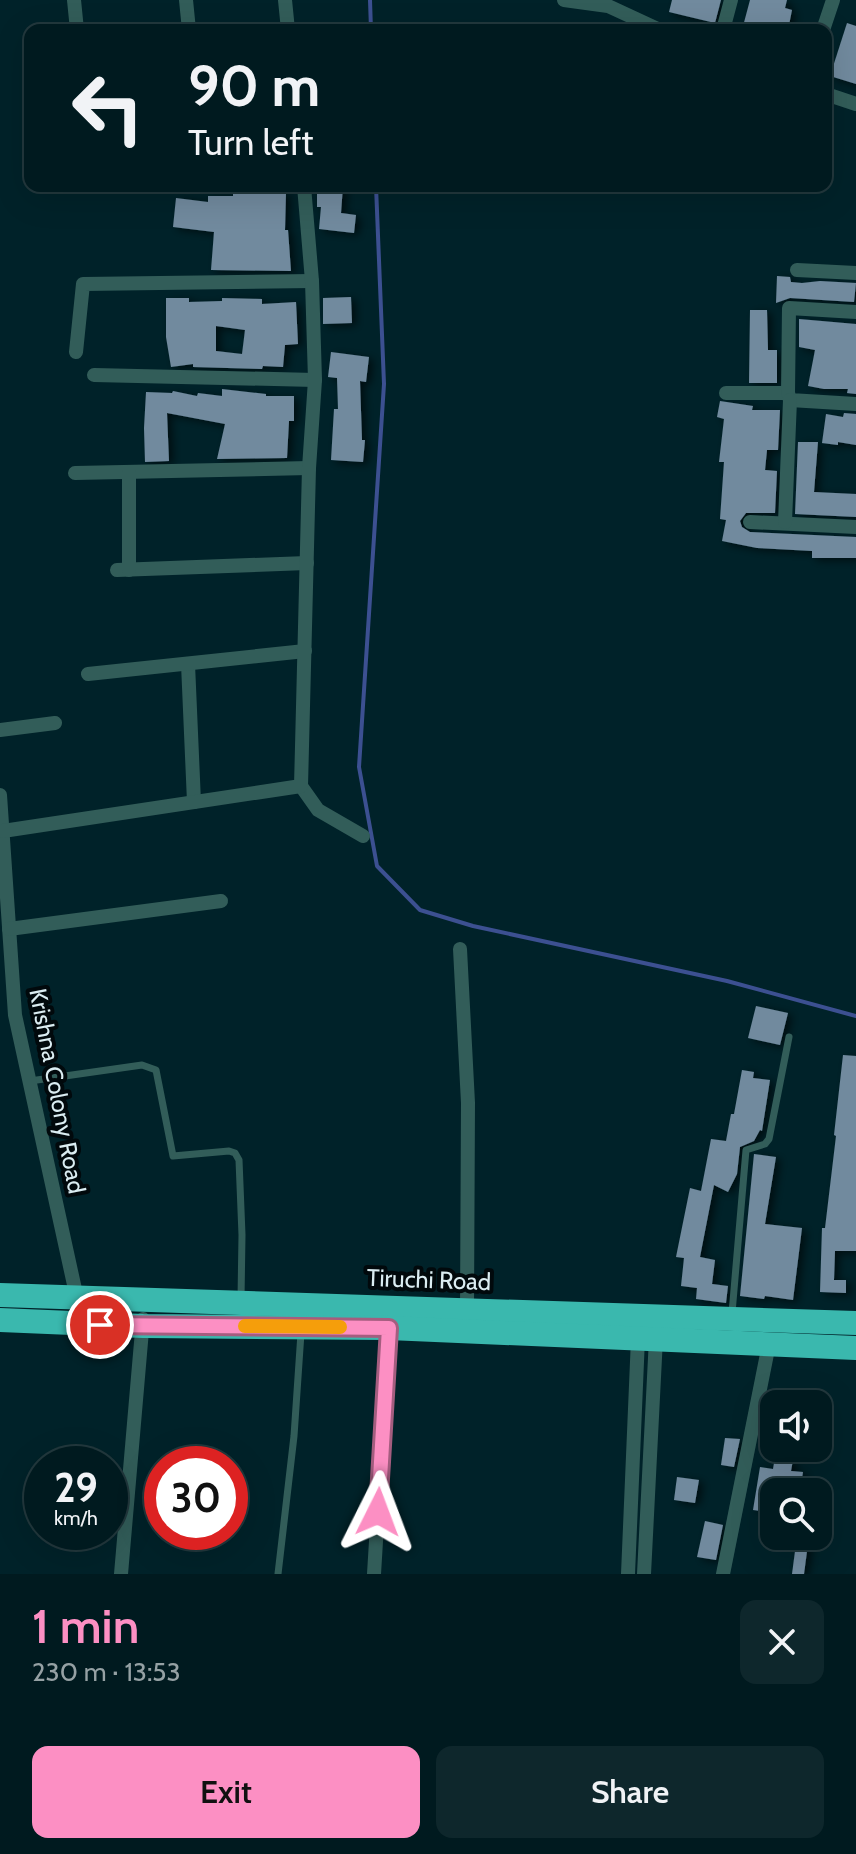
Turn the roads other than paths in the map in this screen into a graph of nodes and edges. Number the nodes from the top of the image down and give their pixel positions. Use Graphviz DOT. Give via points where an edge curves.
graph roads {
  1 [pos="74,0"];
  2 [pos="186,0"];
  3 [pos="285,0"];
  4 [pos="564,0"];
  5 [pos="731,0"];
  6 [pos="833,0"];
  7 [pos="628,7"];
  8 [pos="76,24"];
  9 [pos="188,24"];
  10 [pos="287,24"];
  11 [pos="652,24"];
  12 [pos="725,24"];
  13 [pos="825,24"];
  14 [pos="832,96"];
  15 [pos="856,104"];
  16 [pos="305,192"];
  17 [pos="797,270"];
  18 [pos="856,273"];
  19 [pos="312,281"];
  20 [pos="856,312"];
  21 [pos="76,352"];
  22 [pos="94,375"];
  23 [pos="315,380"];
  24 [pos="726,393"];
  25 [pos="789,396"];
  26 [pos="856,404"];
  27 [pos="309,468"];
  28 [pos="129,472"];
  29 [pos="75,473"];
  30 [pos="750,522"];
  31 [pos="785,522"];
  32 [pos="856,527"];
  33 [pos="307,563"];
  34 [pos="305,651"];
  35 [pos="188,664"];
  36 [pos="88,674"];
  37 [pos="55,723"];
  38 [pos="0,730"];
  39 [pos="301,786"];
  40 [pos="0,795"];
  41 [pos="194,802"];
  42 [pos="3,831"];
  43 [pos="363,836"];
  44 [pos="221,901"];
  45 [pos="9,929"];
  46 [pos="460,949"];
  47 [pos="789,1037"];
  48 [pos="30,1081"];
  49 [pos="0,1295"];
  50 [pos="78,1298"];
  51 [pos="143,1299"];
  52 [pos="241,1302"];
  53 [pos="467,1309"];
  54 [pos="732,1319"];
  55 [pos="0,1320"];
  56 [pos="856,1323"];
  57 [pos="78,1324"];
  58 [pos="143,1326"];
  59 [pos="301,1327"];
  60 [pos="389,1328"];
  61 [pos="647,1338"];
  62 [pos="769,1344"];
  63 [pos="856,1348"];
  64 [pos="121,1574"];
  65 [pos="278,1574"];
  66 [pos="374,1574"];
  67 [pos="628,1574"];
  68 [pos="644,1574"];
  69 [pos="723,1574"];
  1 -- 8 [label="street"];
  2 -- 9 [label="street"];
  3 -- 10 [label="street"];
  4 -- 7 [label="street"];
  5 -- 12 [label="street"];
  6 -- 13 [label="street"];
  7 -- 11 [label="street"];
  14 -- 15 [label="street"];
  16 -- 19 [label="street"];
  17 -- 18 [label="street"];
  19 -- 21 [label="street" via="83,284"];
  19 -- 23 [label="street"];
  20 -- 25 [label="street" via="789,308"];
  22 -- 23 [label="street"];
  23 -- 27 [label="street"];
  24 -- 25 [label="street"];
  25 -- 26 [label="street"];
  25 -- 31 [label="street"];
  27 -- 28 [label="street"];
  27 -- 33 [label="street"];
  28 -- 29 [label="street"];
  28 -- 33 [label="street" via="123,570"];
  30 -- 31 [label="street"];
  31 -- 32 [label="street"];
  33 -- 34 [label="street"];
  34 -- 35 [label="street"];
  34 -- 39 [label="street"];
  35 -- 36 [label="street"];
  35 -- 41 [label="street"];
  37 -- 38 [label="street"];
  39 -- 41 [label="street"];
  39 -- 43 [label="street" via="318,810"];
  40 -- 42 [label="street, Krishna Colony Road"];
  41 -- 42 [label="street"];
  42 -- 45 [label="street, Krishna Colony Road"];
  44 -- 45 [label="street"];
  45 -- 48 [label="street, Krishna Colony Road" via="15,1015"];
  46 -- 53 [label="street" via="468,1103"];
  47 -- 54 [label="lane" via="769,1139 746,1150"];
  48 -- 50 [label="street, Krishna Colony Road"];
  48 -- 52 [label="lane" via="142,1065 156,1070 173,1156 229,1151 239,1160"];
  49 -- 50 [label="highway, Tiruchi Road"];
  50 -- 51 [label="highway, Tiruchi Road"];
  50 -- 57 [label="street, Krishna Colony Road"];
  51 -- 52 [label="highway, Tiruchi Road"];
  51 -- 58 [label="street"];
  52 -- 53 [label="highway, Tiruchi Road"];
  53 -- 54 [label="highway, Tiruchi Road"];
  54 -- 56 [label="highway, Tiruchi Road"];
  55 -- 57 [label="highway"];
  57 -- 58 [label="highway"];
  58 -- 59 [label="highway"];
  58 -- 64 [label="street"];
  59 -- 60 [label="highway"];
  59 -- 65 [label="lane"];
  60 -- 61 [label="highway"];
  60 -- 66 [label="street"];
  61 -- 62 [label="highway"];
  61 -- 67 [label="street"];
  61 -- 68 [label="street"];
  62 -- 63 [label="highway"];
  62 -- 69 [label="street"];
}
